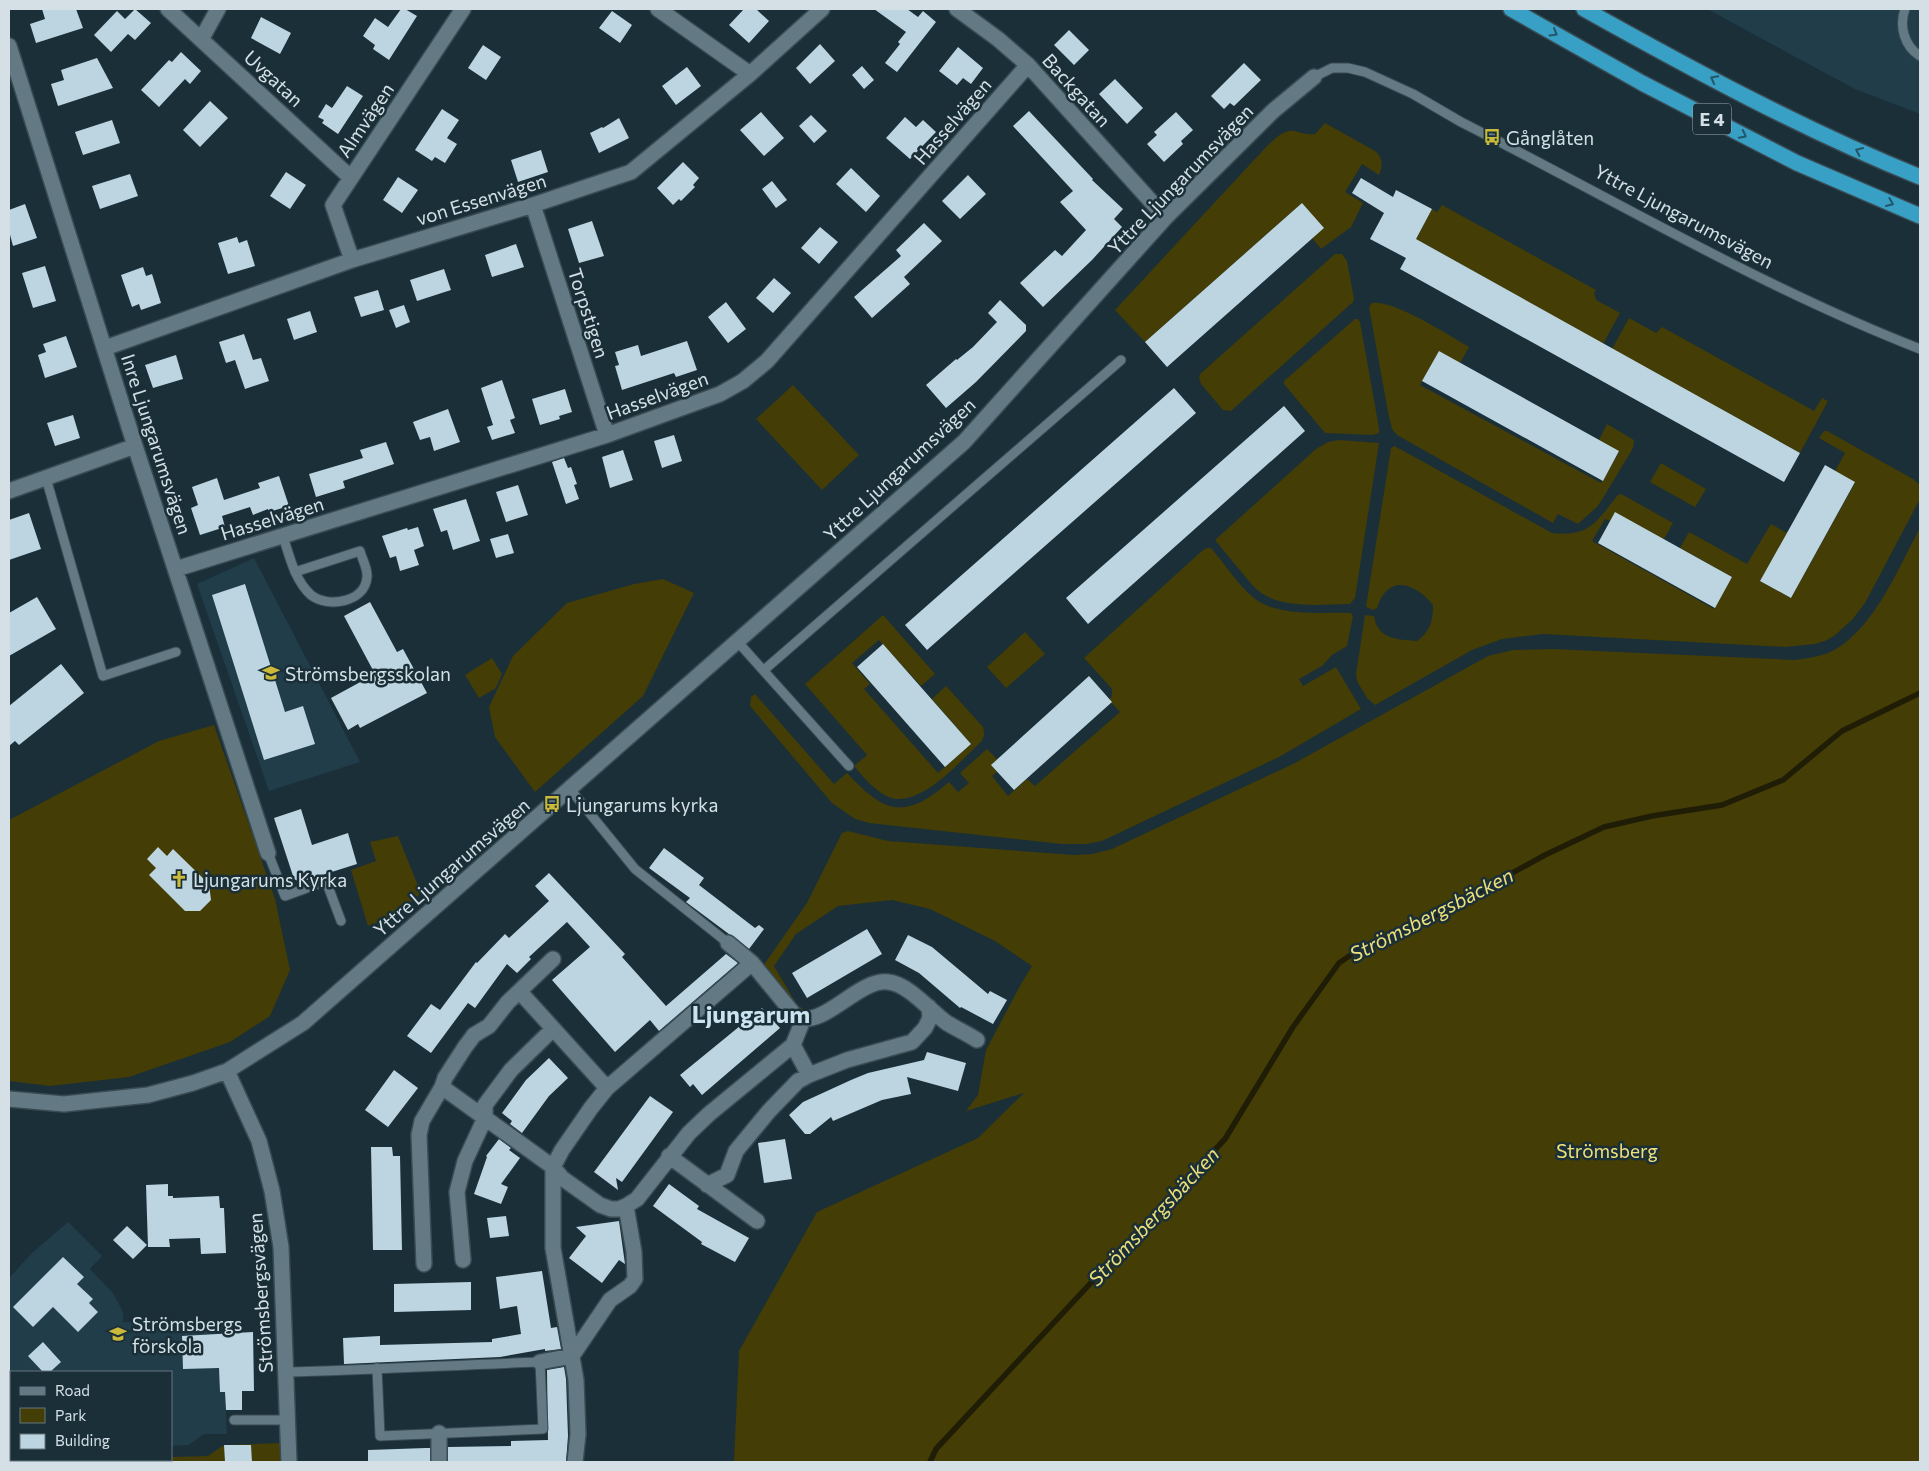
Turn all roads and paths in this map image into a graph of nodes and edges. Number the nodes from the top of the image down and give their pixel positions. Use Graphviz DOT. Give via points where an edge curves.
graph roads {
  1 [pos="168,9"];
  2 [pos="218,9"];
  3 [pos="463,9"];
  4 [pos="658,9"];
  5 [pos="822,9"];
  6 [pos="957,9"];
  7 [pos="1512,9"];
  8 [pos="1584,9"];
  9 [pos="1905,9"];
  10 [pos="202,38"];
  11 [pos="9,46"];
  12 [pos="1920,56"];
  13 [pos="1028,65"];
  14 [pos="750,74"];
  15 [pos="1314,77"];
  16 [pos="351,178"];
  17 [pos="1920,178"];
  18 [pos="533,205"];
  19 [pos="1158,208"];
  20 [pos="1920,216"];
  21 [pos="352,260"];
  22 [pos="105,348"];
  23 [pos="1920,349"];
  24 [pos="1120,360"];
  25 [pos="608,434"];
  26 [pos="136,446"];
  27 [pos="46,478"];
  28 [pos="9,491"];
  29 [pos="282,536"];
  30 [pos="176,569"];
  31 [pos="296,572"];
  32 [pos="737,641"];
  33 [pos="176,652"];
  34 [pos="764,670"];
  35 [pos="848,766"];
  36 [pos="570,788"];
  37 [pos="268,853"];
  38 [pos="340,920"];
  39 [pos="728,944"];
  40 [pos="553,959"];
  41 [pos="752,963"];
  42 [pos="520,992"];
  43 [pos="930,1007"];
  44 [pos="803,1020"];
  45 [pos="553,1030"];
  46 [pos="978,1040"];
  47 [pos="793,1045"];
  48 [pos="227,1071"];
  49 [pos="809,1075"];
  50 [pos="442,1087"];
  51 [pos="607,1088"];
  52 [pos="9,1099"];
  53 [pos="485,1118"];
  54 [pos="669,1156"];
  55 [pos="553,1167"];
  56 [pos="708,1185"];
  57 [pos="626,1206"];
  58 [pos="756,1221"];
  59 [pos="462,1260"];
  60 [pos="424,1264"];
  61 [pos="572,1356"];
  62 [pos="540,1362"];
  63 [pos="377,1368"];
  64 [pos="285,1372"];
  65 [pos="234,1420"];
  66 [pos="288,1420"];
  67 [pos="439,1433"];
  68 [pos="289,1462"];
  69 [pos="439,1462"];
  70 [pos="575,1462"];
  1 -- 10 [label="street, Uvgatan"];
  2 -- 10 [label="street"];
  3 -- 16 [label="street, Almvägen"];
  4 -- 14 [label="street"];
  5 -- 14 [label="street, von Essenvägen"];
  6 -- 13 [label="street, Backgatan"];
  7 -- 20 [label="highway, E 4, one-way" via="1642,83 1797,163"];
  17 -- 8 [label="highway, E 4, one-way" via="1801,125"];
  9 -- 12 [label="lane" via="1901,20 1904,34 1913,51"];
  10 -- 16 [label="street, Uvgatan"];
  11 -- 22 [label="street, Inre Ljungarumsvägen"];
  13 -- 19 [label="street, Backgatan"];
  13 -- 25 [label="street, Hasselvägen" via="767,362 720,394"];
  14 -- 18 [label="street, von Essenvägen" via="631,172"];
  15 -- 23 [label="lane, Yttre Ljungarumsvägen" via="1332,68 1365,72 1413,94 1778,288"];
  15 -- 32 [label="street, Yttre Ljungarumsvägen" via="1273,111 1166,217 964,442"];
  16 -- 21 [label="street, Almvägen" via="333,205"];
  18 -- 21 [label="street, von Essenvägen"];
  18 -- 25 [label="street, Torpstigen"];
  21 -- 22 [label="street, von Essenvägen"];
  22 -- 26 [label="street, Inre Ljungarumsvägen"];
  24 -- 34 [label="lane"];
  25 -- 29 [label="street, Hasselvägen"];
  26 -- 27 [label="street"];
  26 -- 30 [label="street, Inre Ljungarumsvägen"];
  27 -- 28 [label="street"];
  27 -- 33 [label="lane" via="103,676"];
  29 -- 30 [label="street, Hasselvägen"];
  29 -- 31 [label="lane"];
  30 -- 37 [label="street, Inre Ljungarumsvägen"];
  31 -- 31 [label="lane" via="309,593 329,603 354,596 364,587 367,577 360,551"];
  32 -- 34 [label="lane"];
  32 -- 36 [label="street, Yttre Ljungarumsvägen"];
  34 -- 35 [label="lane"];
  36 -- 39 [label="lane" via="636,869"];
  36 -- 48 [label="street, Yttre Ljungarumsvägen" via="303,1023"];
  37 -- 38 [label="lane" via="285,896 326,881"];
  39 -- 41 [label="street"];
  40 -- 42 [label="street"];
  41 -- 44 [label="street" via="797,1018"];
  41 -- 51 [label="street"];
  42 -- 45 [label="street"];
  42 -- 50 [label="street" via="488,1026 474,1035"];
  43 -- 44 [label="street" via="898,984 887,982 871,985 816,1017"];
  43 -- 46 [label="street" via="947,1022"];
  43 -- 49 [label="street" via="926,1028 912,1042 847,1060"];
  44 -- 47 [label="street"];
  45 -- 51 [label="street"];
  45 -- 53 [label="street" via="526,1054 493,1093 485,1104"];
  47 -- 49 [label="street"];
  47 -- 54 [label="street" via="709,1114"];
  48 -- 52 [label="street, Yttre Ljungarumsvägen" via="148,1095 64,1104"];
  48 -- 64 [label="street, Strömsbergsvägen" via="259,1141 272,1191 281,1246"];
  49 -- 56 [label="street" via="787,1091 736,1151 727,1175"];
  50 -- 53 [label="street"];
  50 -- 60 [label="street" via="422,1121 419,1135"];
  51 -- 55 [label="street"];
  53 -- 55 [label="street"];
  53 -- 59 [label="street" via="465,1161 457,1192"];
  54 -- 56 [label="street"];
  54 -- 57 [label="street" via="637,1199"];
  55 -- 57 [label="street" via="562,1178 600,1205 611,1210"];
  55 -- 61 [label="street" via="552,1248"];
  56 -- 58 [label="street"];
  57 -- 61 [label="street" via="635,1279 610,1300"];
  61 -- 62 [label="street"];
  61 -- 70 [label="street" via="578,1425"];
  62 -- 63 [label="lane"];
  62 -- 67 [label="lane" via="543,1429"];
  63 -- 64 [label="lane"];
  63 -- 67 [label="lane" via="380,1436"];
  64 -- 66 [label="street, Strömsbergsvägen"];
  65 -- 66 [label="lane"];
  66 -- 68 [label="street, Strömsbergsvägen"];
  67 -- 69 [label="street"];
}
